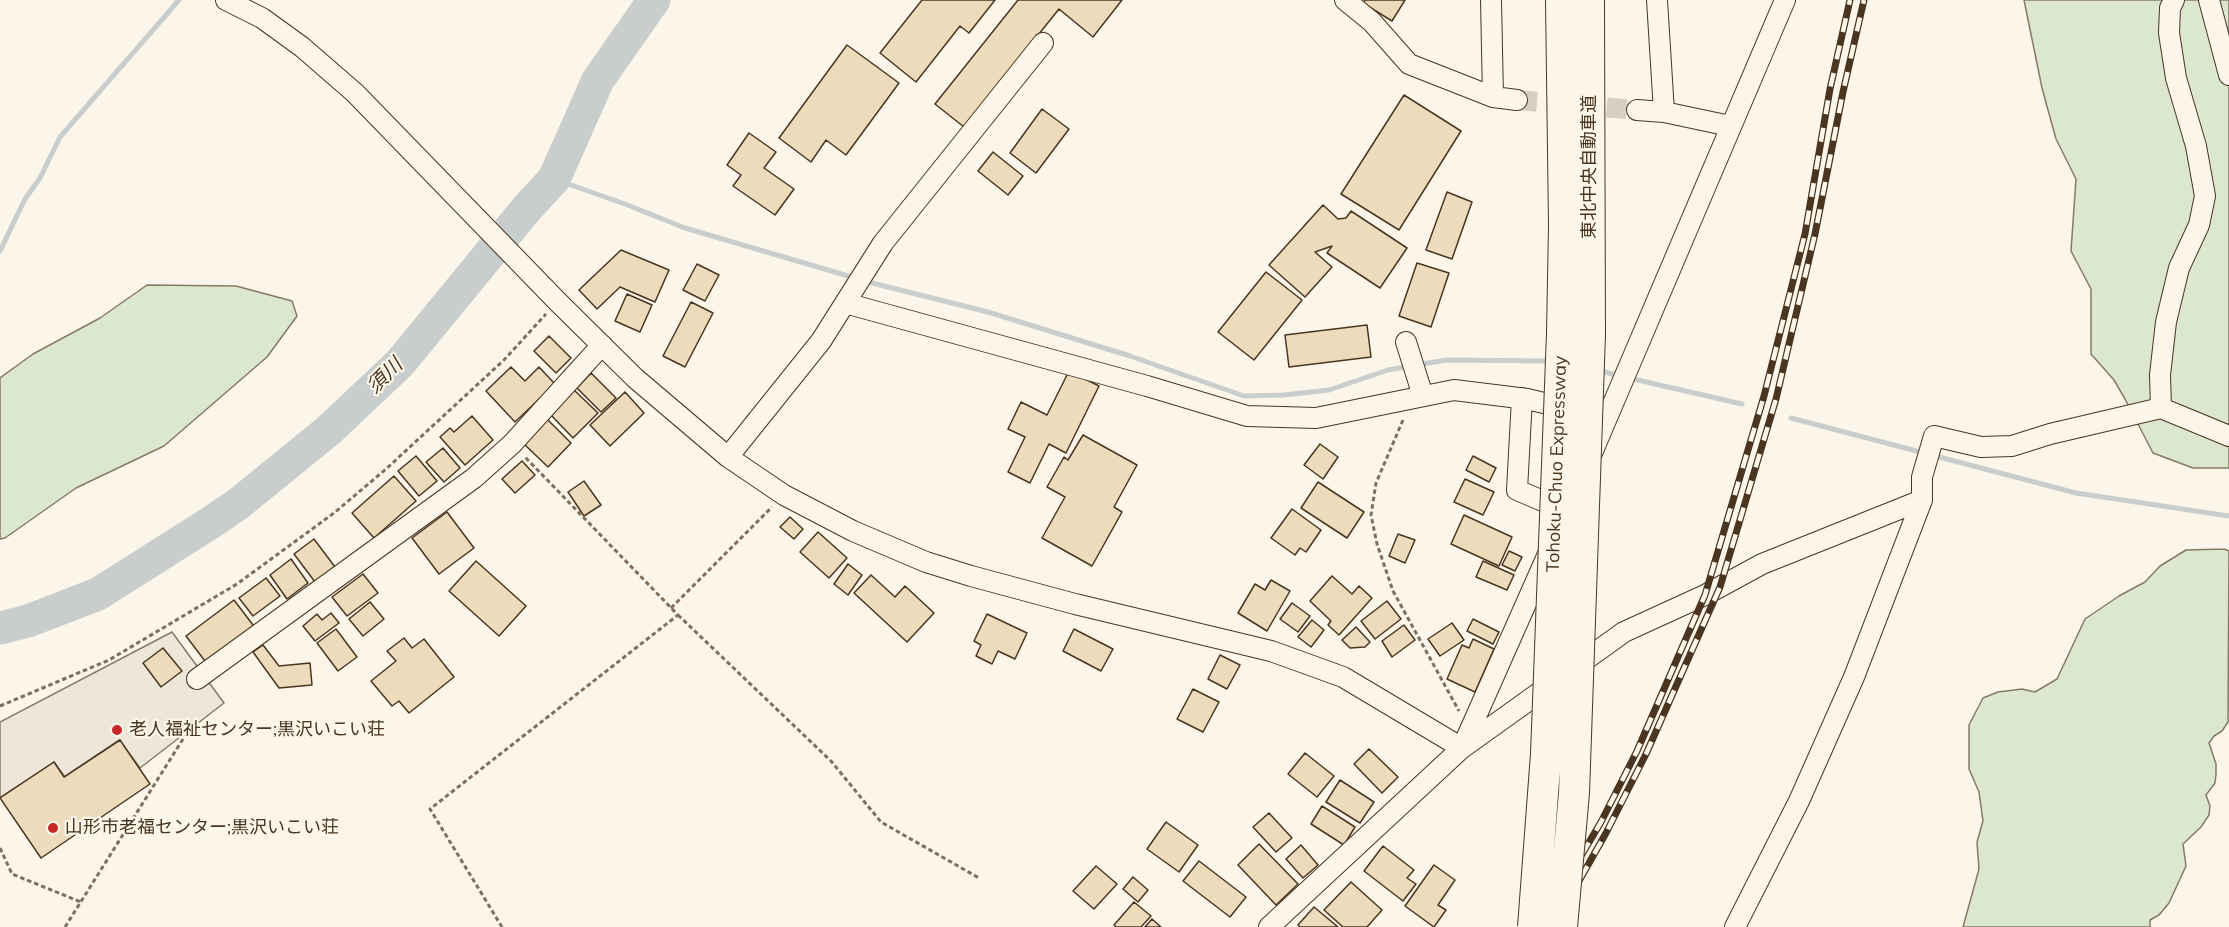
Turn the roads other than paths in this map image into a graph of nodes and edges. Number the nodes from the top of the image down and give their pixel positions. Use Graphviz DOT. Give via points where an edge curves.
graph roads {
  1 [pos="226,0"];
  2 [pos="1345,0"];
  3 [pos="1491,0"];
  4 [pos="1561,0"];
  5 [pos="1588,0"];
  6 [pos="1657,0"];
  7 [pos="1785,0"];
  8 [pos="2174,0"];
  9 [pos="2209,0"];
  10 [pos="1043,43"];
  11 [pos="2229,75"];
  12 [pos="1493,97"];
  13 [pos="1517,100"];
  14 [pos="1637,110"];
  15 [pos="1664,112"];
  16 [pos="1730,126"];
  17 [pos="849,296"];
  18 [pos="1576,333"];
  19 [pos="1406,344"];
  20 [pos="602,345"];
  21 [pos="1418,392"];
  22 [pos="1522,398"];
  23 [pos="2161,408"];
  24 [pos="1608,414"];
  25 [pos="2229,436"];
  26 [pos="728,457"];
  27 [pos="1922,500"];
  28 [pos="1567,511"];
  29 [pos="197,679"];
  30 [pos="1466,739"];
  31 [pos="1269,927"];
  32 [pos="1533,927"];
  33 [pos="1562,927"];
  34 [pos="1735,927"];
  1 -- 20 [label="street" via="262,18 355,93"];
  2 -- 12 [label="street" via="1372,22 1410,64"];
  3 -- 12 [label="street"];
  4 -- 18 [label="highway, Tohoku-Chuo Expressway" via="1564,226"];
  5 -- 18 [label="highway, 東北中央自動車道"];
  6 -- 15 [label="street"];
  7 -- 16 [label="street"];
  8 -- 23 [label="street" via="2169,33 2176,78 2205,196 2199,225 2179,268 2166,322"];
  9 -- 11 [label="street"];
  10 -- 17 [label="street" via="883,243"];
  12 -- 13 [label="street"];
  14 -- 15 [label="street"];
  15 -- 16 [label="street"];
  16 -- 24 [label="street"];
  17 -- 21 [label="street" via="1246,416 1316,418"];
  17 -- 26 [label="street" via="821,341"];
  18 -- 32 [label="highway, Tohoku-Chuo Expressway, bridge"];
  18 -- 33 [label="highway, Tohoku-Chuo Expressway, bridge" via="1574,793"];
  19 -- 21 [label="street"];
  20 -- 26 [label="street"];
  20 -- 29 [label="street" via="512,444 474,478"];
  21 -- 22 [label="street" via="1454,390"];
  22 -- 24 [label="street"];
  22 -- 28 [label="street" via="1517,490"];
  23 -- 25 [label="street"];
  23 -- 27 [label="street" via="2012,446 1981,447 1934,436 1922,477"];
  24 -- 28 [label="street"];
  26 -- 30 [label="street" via="784,495 853,531 937,565 1075,604 1271,651 1342,677"];
  27 -- 30 [label="street" via="1762,564 1624,632"];
  27 -- 34 [label="street" via="1854,677 1799,801"];
  28 -- 30 [label="street"];
  30 -- 31 [label="street"];
}
